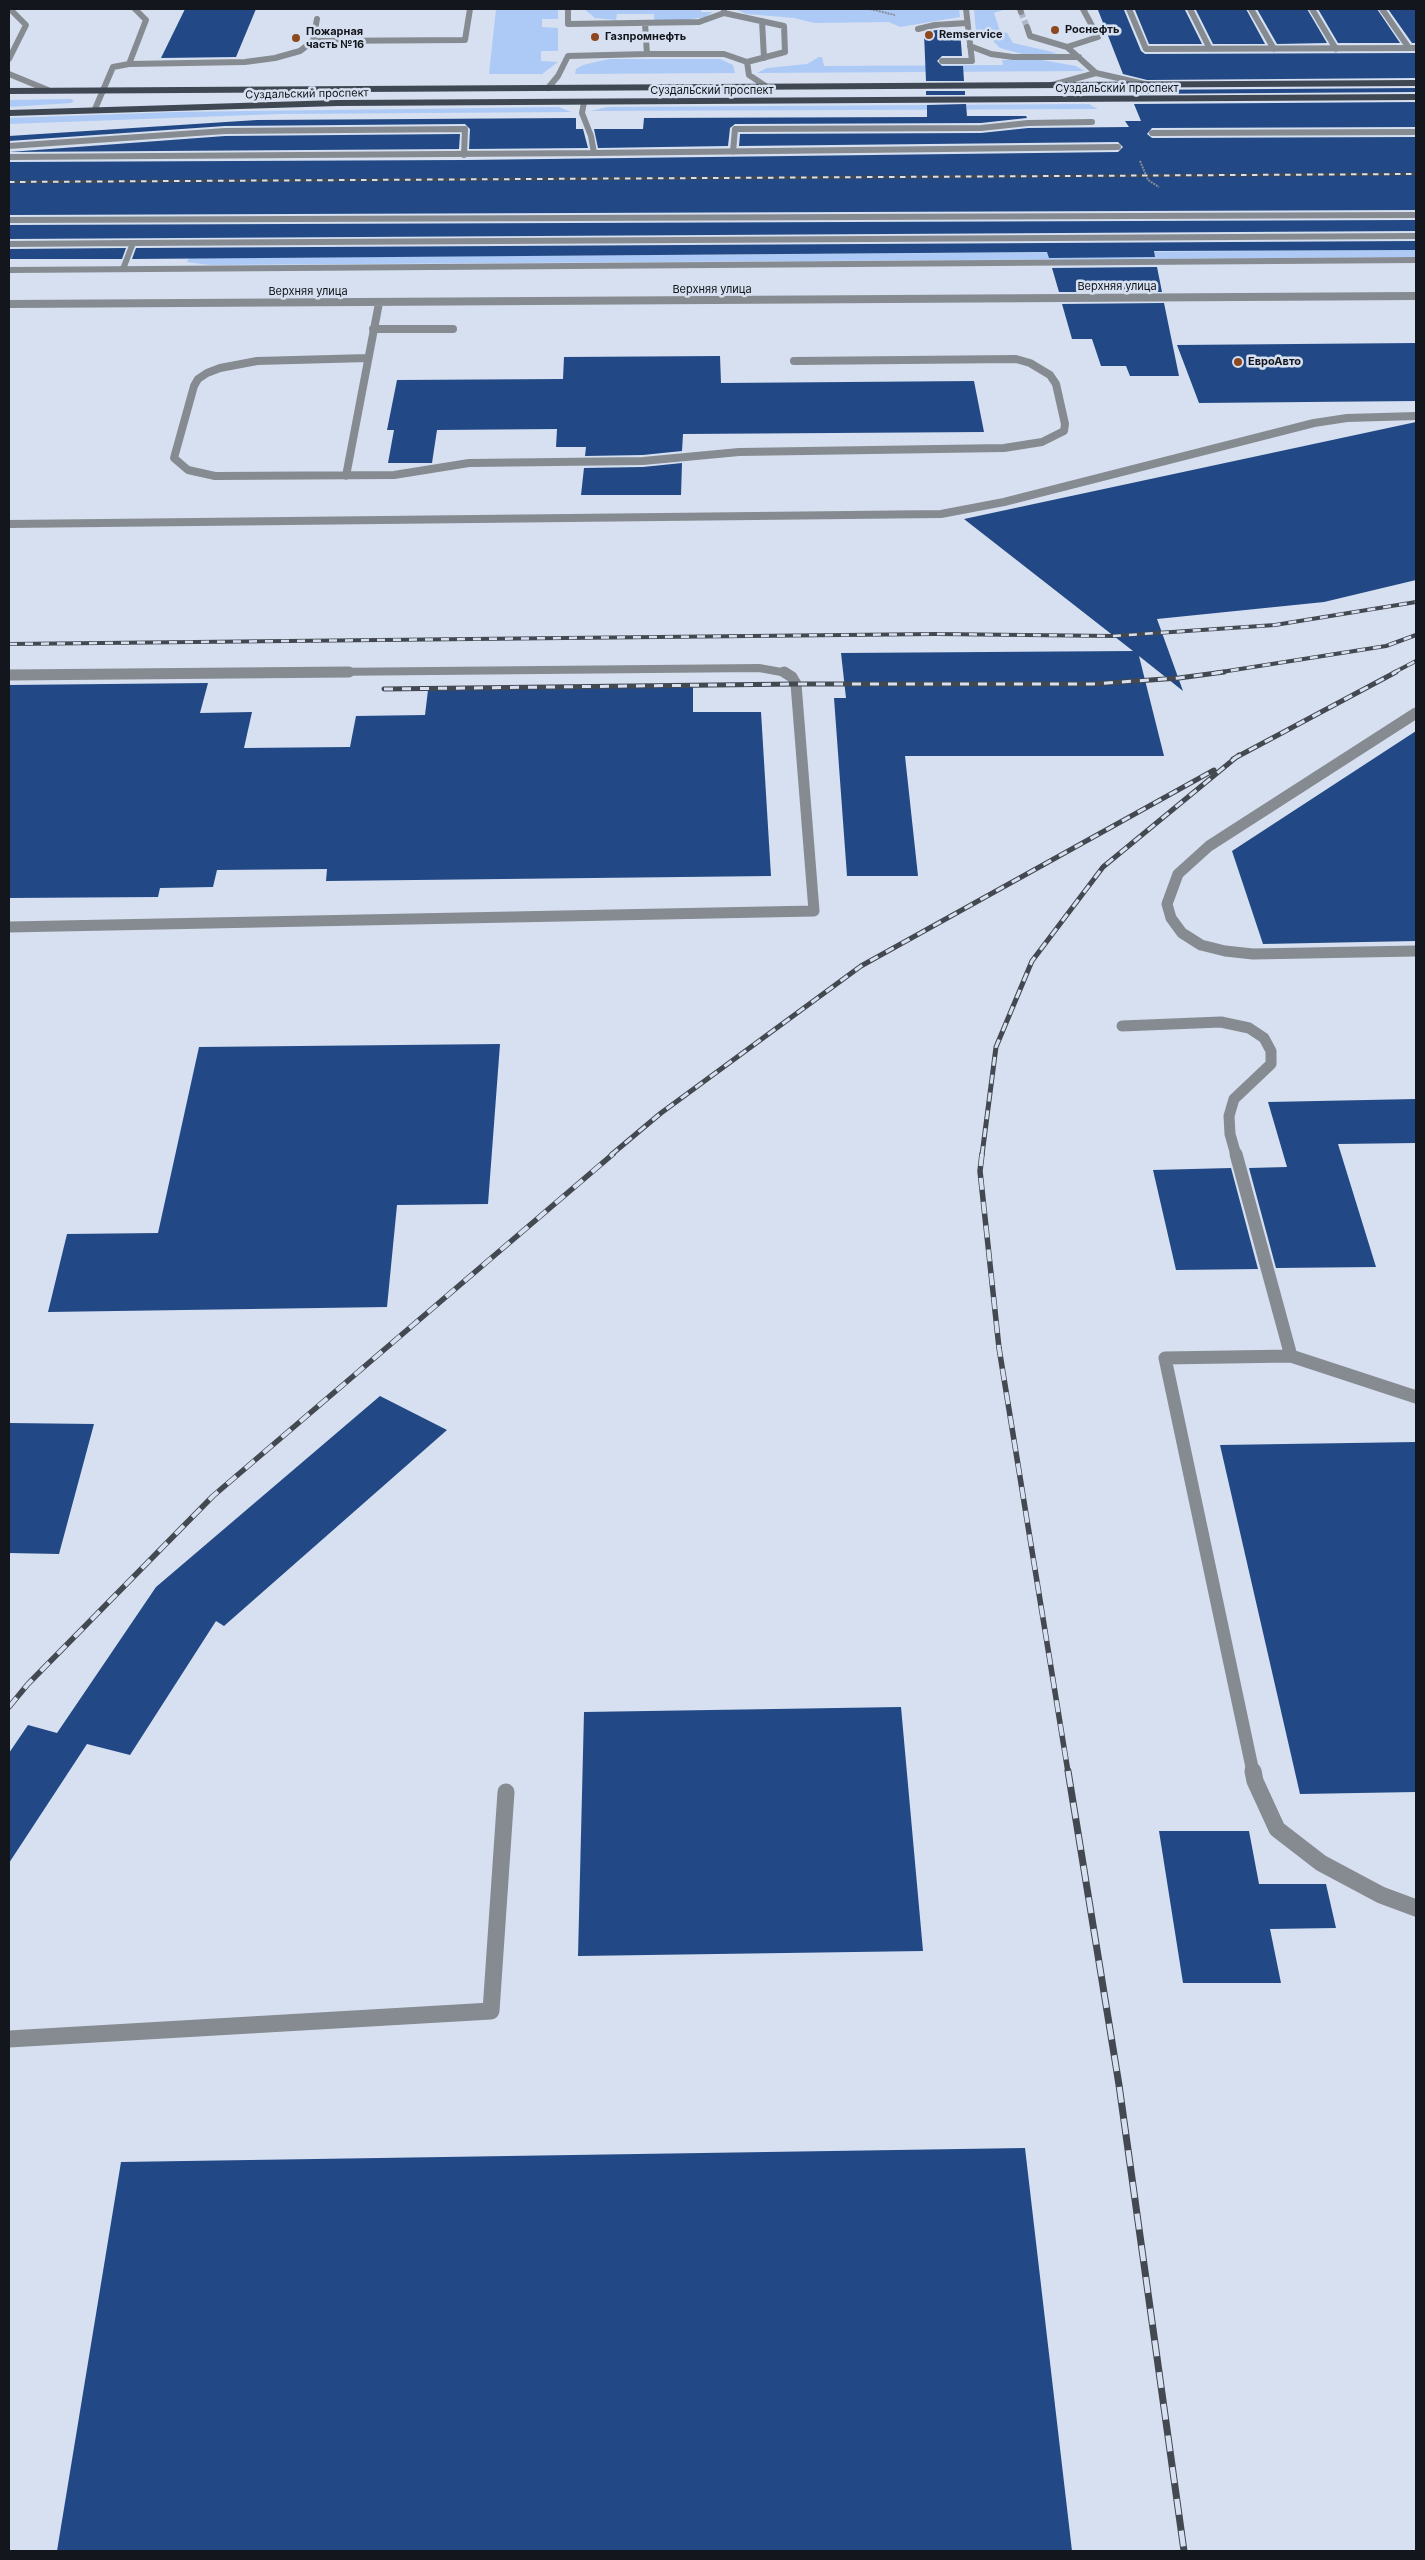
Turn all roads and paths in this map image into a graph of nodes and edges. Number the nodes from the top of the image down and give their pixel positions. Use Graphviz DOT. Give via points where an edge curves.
graph roads {
  1 [pos="10,9"];
  2 [pos="135,9"];
  3 [pos="470,9"];
  4 [pos="568,9"];
  5 [pos="966,9"];
  6 [pos="1083,9"];
  7 [pos="1129,9"];
  8 [pos="1190,9"];
  9 [pos="1251,9"];
  10 [pos="1312,9"];
  11 [pos="1382,9"];
  12 [pos="724,11"];
  13 [pos="317,19"];
  14 [pos="762,21"];
  15 [pos="645,23"];
  16 [pos="968,24"];
  17 [pos="1027,27"];
  18 [pos="918,29"];
  19 [pos="313,41"];
  20 [pos="970,46"];
  21 [pos="1067,47"];
  22 [pos="1409,48"];
  23 [pos="1416,48"];
  24 [pos="1210,49"];
  25 [pos="1274,49"];
  26 [pos="1336,49"];
  27 [pos="647,54"];
  28 [pos="1080,57"];
  29 [pos="764,58"];
  30 [pos="9,59"];
  31 [pos="942,61"];
  32 [pos="747,62"];
  33 [pos="129,64"];
  34 [pos="1096,73"];
  35 [pos="9,74"];
  36 [pos="1416,84"];
  37 [pos="1052,85"];
  38 [pos="1149,85"];
  39 [pos="768,87"];
  40 [pos="548,88"];
  41 [pos="48,90"];
  42 [pos="105,90"];
  43 [pos="9,91"];
  44 [pos="1416,97"];
  45 [pos="584,102"];
  46 [pos="95,109"];
  47 [pos="9,113"];
  48 [pos="1092,122"];
  49 [pos="1416,132"];
  50 [pos="1152,133"];
  51 [pos="9,146"];
  52 [pos="1118,147"];
  53 [pos="594,152"];
  54 [pos="733,152"];
  55 [pos="1137,154"];
  56 [pos="464,155"];
  57 [pos="9,157"];
  58 [pos="1163,188"];
  59 [pos="1416,215"];
  60 [pos="9,220"];
  61 [pos="1416,236"];
  62 [pos="133,243"];
  63 [pos="9,244"];
  64 [pos="1416,260"];
  65 [pos="123,269"];
  66 [pos="9,270"];
  67 [pos="1416,296"];
  68 [pos="379,303"];
  69 [pos="9,304"];
  70 [pos="374,329"];
  71 [pos="453,329"];
  72 [pos="368,358"];
  73 [pos="794,361"];
  74 [pos="1416,416"];
  75 [pos="346,476"];
  76 [pos="9,524"];
  77 [pos="9,675"];
  78 [pos="1416,713"];
  79 [pos="9,927"];
  80 [pos="1416,951"];
  81 [pos="1122,1026"];
  82 [pos="1291,1356"];
  83 [pos="1416,1397"];
  84 [pos="506,1792"];
  85 [pos="1416,1908"];
  86 [pos="9,2039"];
  1 -- 30 [label="street" via="26,25"];
  2 -- 33 [label="street" via="146,20"];
  3 -- 19 [label="street" via="465,40"];
  4 -- 15 [label="street" via="568,24"];
  5 -- 16 [label="street"];
  6 -- 21 [label="street" via="1098,37"];
  7 -- 24 [label="street" via="1146,49"];
  8 -- 24 [label="street"];
  9 -- 25 [label="street"];
  10 -- 26 [label="street"];
  11 -- 22 [label="street"];
  12 -- 14 [label="street"];
  12 -- 15 [label="street" via="699,22"];
  13 -- 19 [label="street"];
  14 -- 29 [label="street"];
  14 -- 29 [label="street" via="784,26 785,52"];
  15 -- 27 [label="street"];
  16 -- 18 [label="street"];
  16 -- 20 [label="street"];
  17 -- 21 [label="street" via="1030,36"];
  19 -- 33 [label="street" via="300,51 245,62"];
  20 -- 28 [label="street" via="991,54 1013,57"];
  20 -- 31 [label="street" via="972,61"];
  21 -- 28 [label="street"];
  22 -- 23 [label="street"];
  22 -- 26 [label="street"];
  24 -- 25 [label="street"];
  25 -- 26 [label="street"];
  27 -- 32 [label="street" via="724,54"];
  27 -- 40 [label="street" via="568,56"];
  28 -- 34 [label="street"];
  29 -- 32 [label="street"];
  32 -- 39 [label="street" via="749,75"];
  33 -- 42 [label="street" via="113,67"];
  34 -- 37 [label="street"];
  34 -- 38 [label="street"];
  35 -- 41 [label="street"];
  36 -- 38 [label="main road, Суздальский проспект"];
  37 -- 38 [label="main road, Суздальский проспект"];
  37 -- 39 [label="main road, Суздальский проспект"];
  39 -- 40 [label="main road, Суздальский проспект"];
  40 -- 42 [label="main road, Суздальский проспект"];
  41 -- 42 [label="main road, Суздальский проспект"];
  41 -- 43 [label="main road, Суздальский проспект"];
  42 -- 46 [label="street"];
  44 -- 45 [label="main road, Суздальский проспект"];
  45 -- 46 [label="main road, Суздальский проспект" via="338,103"];
  45 -- 53 [label="street" via="582,113"];
  46 -- 47 [label="main road, Суздальский проспект"];
  48 -- 54 [label="street" via="981,128 735,129"];
  49 -- 50 [label="street"];
  51 -- 56 [label="street" via="225,131 465,129"];
  52 -- 54 [label="street"];
  53 -- 54 [label="street"];
  53 -- 56 [label="street"];
  55 -- 58 [label="path" via="1148,180"];
  56 -- 57 [label="street"];
  59 -- 60 [label="street"];
  61 -- 62 [label="street"];
  62 -- 63 [label="street"];
  62 -- 65 [label="street"];
  64 -- 65 [label="street"];
  65 -- 66 [label="street"];
  67 -- 68 [label="street, Верхняя улица"];
  68 -- 69 [label="street, Верхняя улица"];
  68 -- 70 [label="street"];
  70 -- 71 [label="street"];
  70 -- 72 [label="street"];
  72 -- 75 [label="street"];
  72 -- 75 [label="street" via="257,361 207,373 194,386 174,458 188,470 215,476"];
  73 -- 75 [label="street" via="1016,359 1050,375 1056,384 1064,431 1033,444 1004,448 738,452 643,461 469,463 415,473"];
  74 -- 76 [label="street" via="1347,418 1314,423 1004,502 941,514"];
  77 -- 79 [label="street" via="774,668 792,677 796,684 814,911"];
  78 -- 80 [label="street" via="1209,846 1178,874 1167,904 1171,918 1182,933 1200,945 1225,952"];
  81 -- 82 [label="street" via="1221,1022 1249,1028 1264,1038 1271,1051 1271,1064 1234,1099 1229,1116 1230,1134"];
  82 -- 83 [label="street"];
  82 -- 85 [label="street" via="1165,1358 1255,1781 1277,1829 1321,1863 1381,1896"];
  84 -- 86 [label="street" via="491,2011"];
}
